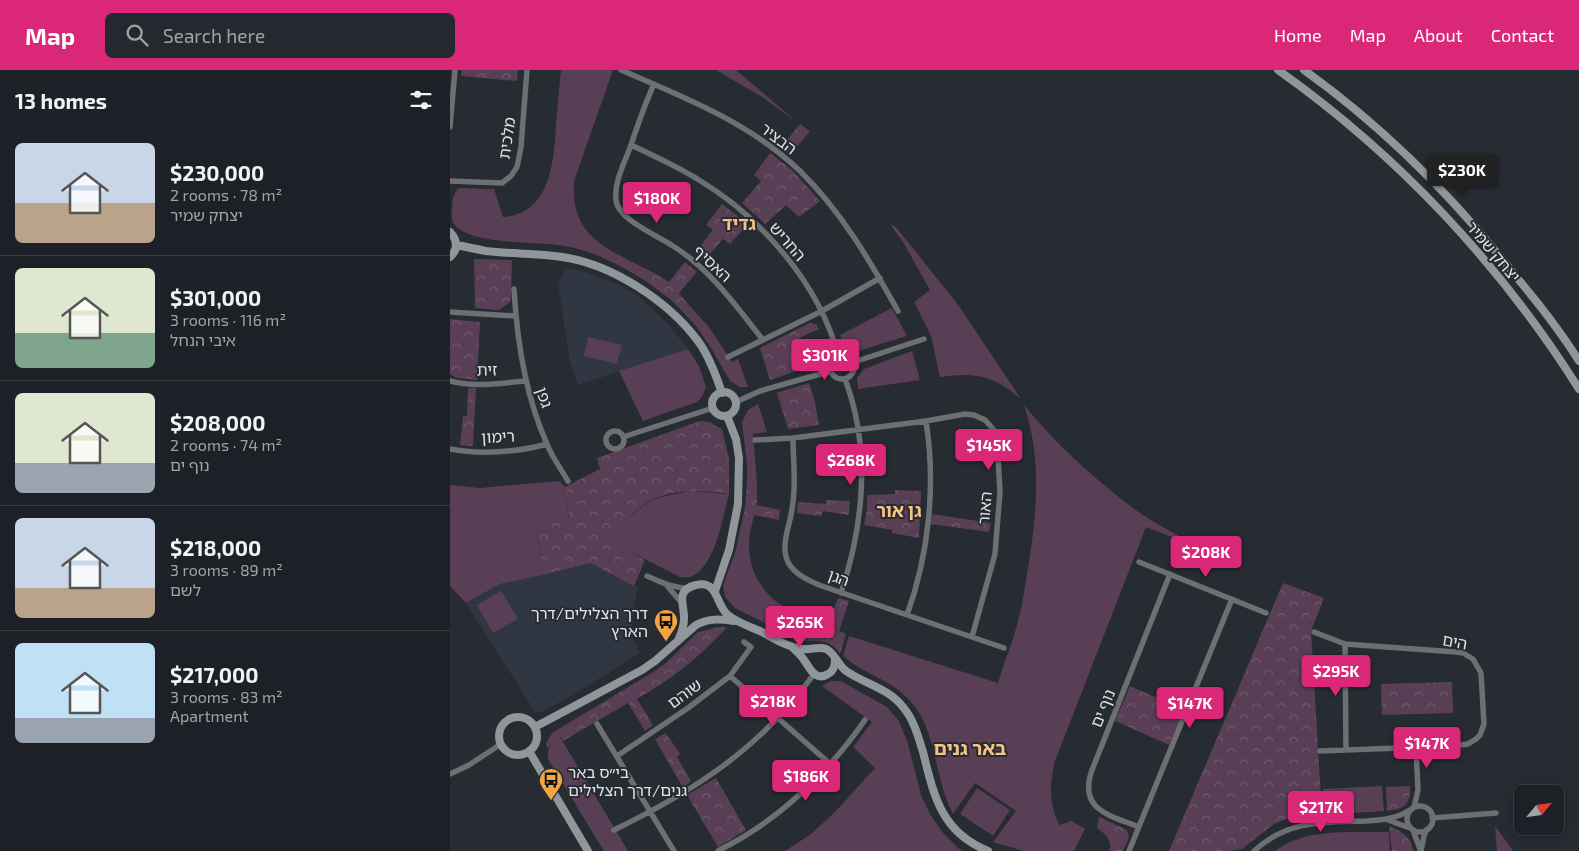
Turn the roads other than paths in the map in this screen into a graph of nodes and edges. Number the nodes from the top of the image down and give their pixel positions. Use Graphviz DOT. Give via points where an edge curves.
graph roads {
  1 [pos="455,70"];
  2 [pos="527,70"];
  3 [pos="621,70"];
  4 [pos="1278,70"];
  5 [pos="1304,70"];
  6 [pos="654,84"];
  7 [pos="450,127"];
  8 [pos="631,144"];
  9 [pos="450,181"];
  10 [pos="450,232"];
  11 [pos="457,245"];
  12 [pos="450,257"];
  13 [pos="880,278"];
  14 [pos="514,289"];
  15 [pos="822,311"];
  16 [pos="898,311"];
  17 [pos="450,312"];
  18 [pos="515,316"];
  19 [pos="924,339"];
  20 [pos="763,340"];
  21 [pos="838,355"];
  22 [pos="728,357"];
  23 [pos="1579,361"];
  24 [pos="854,362"];
  25 [pos="831,371"];
  26 [pos="845,379"];
  27 [pos="450,380"];
  28 [pos="525,381"];
  29 [pos="1579,389"];
  30 [pos="722,393"];
  31 [pos="736,402"];
  32 [pos="713,408"];
  33 [pos="727,416"];
  34 [pos="926,421"];
  35 [pos="858,430"];
  36 [pos="624,437"];
  37 [pos="793,438"];
  38 [pos="755,440"];
  39 [pos="547,444"];
  40 [pos="450,449"];
  41 [pos="568,481"];
  42 [pos="1139,562"];
  43 [pos="721,570"];
  44 [pos="1170,574"];
  45 [pos="647,576"];
  46 [pos="667,585"];
  47 [pos="705,585"];
  48 [pos="688,588"];
  49 [pos="715,591"];
  50 [pos="841,593"];
  51 [pos="1232,599"];
  52 [pos="681,602"];
  53 [pos="719,604"];
  54 [pos="684,612"];
  55 [pos="1266,613"];
  56 [pos="907,615"];
  57 [pos="705,621"];
  58 [pos="741,622"];
  59 [pos="1314,632"];
  60 [pos="972,637"];
  61 [pos="678,641"];
  62 [pos="744,642"];
  63 [pos="1345,644"];
  64 [pos="791,647"];
  65 [pos="819,648"];
  66 [pos="1004,648"];
  67 [pos="835,660"];
  68 [pos="808,665"];
  69 [pos="814,674"];
  70 [pos="851,674"];
  71 [pos="827,675"];
  72 [pos="730,676"];
  73 [pos="778,718"];
  74 [pos="865,720"];
  75 [pos="597,724"];
  76 [pos="535,727"];
  77 [pos="501,744"];
  78 [pos="1416,748"];
  79 [pos="1346,750"];
  80 [pos="529,751"];
  81 [pos="1320,751"];
  82 [pos="617,756"];
  83 [pos="829,763"];
  84 [pos="450,774"];
  85 [pos="1418,790"];
  86 [pos="1425,807"];
  87 [pos="1412,809"];
  88 [pos="651,812"];
  89 [pos="1496,813"];
  90 [pos="1432,818"];
  91 [pos="1386,820"];
  92 [pos="1139,827"];
  93 [pos="1412,829"];
  94 [pos="614,830"];
  95 [pos="1427,830"];
  96 [pos="588,851"];
  97 [pos="674,851"];
  98 [pos="718,851"];
  99 [pos="988,851"];
  100 [pos="1129,851"];
  101 [pos="1254,851"];
  102 [pos="1421,851"];
  1 -- 7 [label="street"];
  2 -- 9 [label="street, מלכית" via="521,147 517,167 511,176 502,184"];
  3 -- 6 [label="street, הבציר"];
  4 -- 29 [label="street, יצחק שמיר" via="1386,157 1453,224 1525,311"];
  5 -- 23 [label="street, יצחק שמיר" via="1396,146 1464,214 1537,302"];
  6 -- 8 [label="street, האסיף"];
  6 -- 13 [label="street, הבציר" via="717,113 763,141 800,171 861,245"];
  8 -- 15 [label="street, החריש" via="699,180 731,203 779,248"];
  8 -- 20 [label="street, האסיף" via="617,182 615,202 623,215 701,266"];
  10 -- 11 [label="street"];
  11 -- 12 [label="street"];
  11 -- 30 [label="street" via="486,251 564,257 622,278 668,309 685,327 708,359"];
  13 -- 15 [label="street"];
  13 -- 16 [label="street, הבציר"];
  14 -- 18 [label="street, גפן"];
  15 -- 20 [label="street"];
  15 -- 21 [label="street, החריש"];
  17 -- 18 [label="street"];
  18 -- 28 [label="street, גפן"];
  19 -- 24 [label="street"];
  20 -- 22 [label="street"];
  21 -- 24 [label="street" via="845,355"];
  21 -- 25 [label="street" via="831,364"];
  24 -- 26 [label="street" via="853,373"];
  25 -- 26 [label="street"];
  25 -- 31 [label="street" via="760,391"];
  26 -- 35 [label="street"];
  27 -- 28 [label="street, זית" via="482,384"];
  28 -- 39 [label="street, גפן"];
  30 -- 31 [label="street" via="730,394"];
  30 -- 32 [label="street" via="714,398"];
  31 -- 33 [label="street" via="733,412"];
  32 -- 33 [label="street" via="718,414"];
  32 -- 36 [label="street"];
  33 -- 43 [label="street" via="736,439 738,504 729,550"];
  34 -- 35 [label="street, האור"];
  34 -- 56 [label="street" via="930,458 928,518 916,590"];
  34 -- 60 [label="street, האור" via="974,415 985,420 997,440 1000,492 995,554"];
  35 -- 37 [label="street"];
  35 -- 50 [label="street" via="861,498 857,536"];
  37 -- 38 [label="street"];
  37 -- 50 [label="street, הגן" via="794,488 785,547 788,562 802,577"];
  39 -- 40 [label="street, רימון" via="508,451"];
  39 -- 41 [label="street, גפן"];
  42 -- 44 [label="street"];
  43 -- 47 [label="street"];
  43 -- 49 [label="street"];
  44 -- 51 [label="street"];
  44 -- 92 [label="street, נוף ים" via="1088,786 1096,807"];
  45 -- 46 [label="street"];
  46 -- 48 [label="street"];
  46 -- 52 [label="street"];
  47 -- 48 [label="street"];
  47 -- 49 [label="street"];
  48 -- 52 [label="street"];
  49 -- 53 [label="street"];
  50 -- 56 [label="street, הגן"];
  51 -- 55 [label="street"];
  51 -- 92 [label="street"];
  52 -- 54 [label="street"];
  53 -- 57 [label="street" via="715,614"];
  53 -- 58 [label="street" via="726,614"];
  54 -- 57 [label="street" via="692,620"];
  54 -- 61 [label="street"];
  56 -- 60 [label="street, הגן"];
  57 -- 58 [label="street"];
  57 -- 61 [label="street"];
  58 -- 64 [label="street"];
  59 -- 63 [label="street, הים"];
  60 -- 66 [label="street, הגן"];
  61 -- 76 [label="street" via="642,670"];
  62 -- 72 [label="street, שוהם" via="751,647"];
  63 -- 78 [label="street, הים" via="1463,653 1476,663 1481,673 1484,720 1480,735 1468,744"];
  63 -- 79 [label="street"];
  64 -- 65 [label="street"];
  64 -- 68 [label="street"];
  65 -- 67 [label="street" via="832,653"];
  65 -- 68 [label="street" via="810,653"];
  67 -- 70 [label="street"];
  67 -- 71 [label="street"];
  68 -- 69 [label="street"];
  69 -- 71 [label="street"];
  69 -- 73 [label="street"];
  70 -- 71 [label="street"];
  70 -- 99 [label="street" via="884,690 905,709 916,729 933,792 943,814 964,837"];
  72 -- 73 [label="street"];
  72 -- 82 [label="street, שוהם"];
  73 -- 83 [label="street"];
  73 -- 88 [label="street" via="761,737 728,763"];
  74 -- 83 [label="street"];
  75 -- 82 [label="street"];
  76 -- 77 [label="street" via="525,718 508,719 499,730"];
  76 -- 80 [label="street" via="537,738"];
  77 -- 80 [label="street" via="516,755"];
  77 -- 84 [label="street"];
  78 -- 79 [label="street, הים"];
  78 -- 85 [label="street"];
  79 -- 81 [label="street, הים"];
  80 -- 96 [label="street"];
  82 -- 88 [label="street"];
  83 -- 98 [label="street" via="792,801 752,832"];
  85 -- 86 [label="street"];
  85 -- 87 [label="street"];
  86 -- 87 [label="street"];
  86 -- 90 [label="street"];
  87 -- 91 [label="street"];
  87 -- 93 [label="street" via="1407,822"];
  88 -- 94 [label="street"];
  88 -- 97 [label="street"];
  89 -- 90 [label="street"];
  90 -- 95 [label="street"];
  91 -- 93 [label="street"];
  91 -- 101 [label="street" via="1300,825 1283,831"];
  92 -- 100 [label="street"];
  93 -- 95 [label="street"];
  93 -- 102 [label="street"];
  95 -- 102 [label="street"];
}
